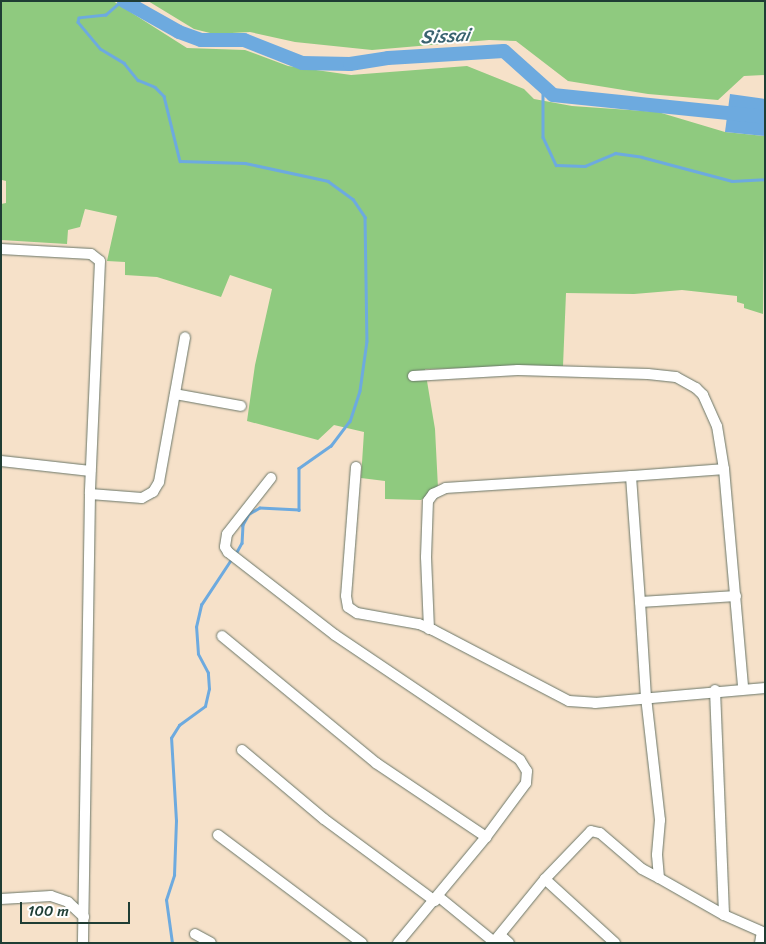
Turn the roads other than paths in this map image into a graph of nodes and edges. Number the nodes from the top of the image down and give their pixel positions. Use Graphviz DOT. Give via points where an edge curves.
graph roads {
  1 [pos="1,249"];
  2 [pos="185,337"];
  3 [pos="412,376"];
  4 [pos="175,394"];
  5 [pos="241,406"];
  6 [pos="1,461"];
  7 [pos="356,467"];
  8 [pos="724,469"];
  9 [pos="90,471"];
  10 [pos="631,476"];
  11 [pos="271,478"];
  12 [pos="90,494"];
  13 [pos="736,596"];
  14 [pos="640,602"];
  15 [pos="429,628"];
  16 [pos="222,636"];
  17 [pos="743,688"];
  18 [pos="765,688"];
  19 [pos="715,690"];
  20 [pos="646,697"];
  21 [pos="242,750"];
  22 [pos="218,835"];
  23 [pos="486,837"];
  24 [pos="659,878"];
  25 [pos="545,879"];
  26 [pos="1,899"];
  27 [pos="437,899"];
  28 [pos="724,915"];
  29 [pos="84,917"];
  30 [pos="195,934"];
  31 [pos="762,936"];
  32 [pos="495,940"];
  33 [pos="83,943"];
  34 [pos="211,943"];
  35 [pos="362,943"];
  36 [pos="398,943"];
  37 [pos="509,943"];
  38 [pos="615,943"];
  1 -- 9 [label="street" via="91,254 98,258"];
  2 -- 4 [label="street"];
  3 -- 8 [label="street" via="518,370 676,377 696,388 710,407 717,426"];
  4 -- 5 [label="street"];
  4 -- 12 [label="street" via="158,482 153,492 142,498"];
  6 -- 9 [label="street"];
  7 -- 15 [label="street" via="346,596 348,606 365,616"];
  8 -- 10 [label="street"];
  8 -- 13 [label="street"];
  9 -- 12 [label="street"];
  10 -- 14 [label="street"];
  10 -- 15 [label="street" via="446,488 433,494 428,501 426,557"];
  11 -- 23 [label="street" via="226,534 225,547 335,635 520,760 528,771 526,783"];
  12 -- 29 [label="street"];
  13 -- 14 [label="street"];
  13 -- 17 [label="street"];
  14 -- 20 [label="street"];
  15 -- 20 [label="street" via="569,701 595,703"];
  16 -- 23 [label="street" via="376,763"];
  17 -- 18 [label="street"];
  17 -- 19 [label="street"];
  19 -- 20 [label="street"];
  19 -- 28 [label="street"];
  20 -- 24 [label="street" via="660,820 656,847"];
  21 -- 27 [label="street" via="324,819"];
  22 -- 35 [label="street"];
  23 -- 27 [label="street"];
  24 -- 25 [label="street" via="642,869 600,833 591,831"];
  24 -- 28 [label="street"];
  25 -- 32 [label="street"];
  25 -- 38 [label="street"];
  26 -- 29 [label="street" via="50,896 68,902"];
  27 -- 32 [label="street"];
  27 -- 36 [label="street"];
  28 -- 31 [label="street"];
  29 -- 33 [label="street"];
  30 -- 34 [label="street"];
  32 -- 37 [label="street"];
}
